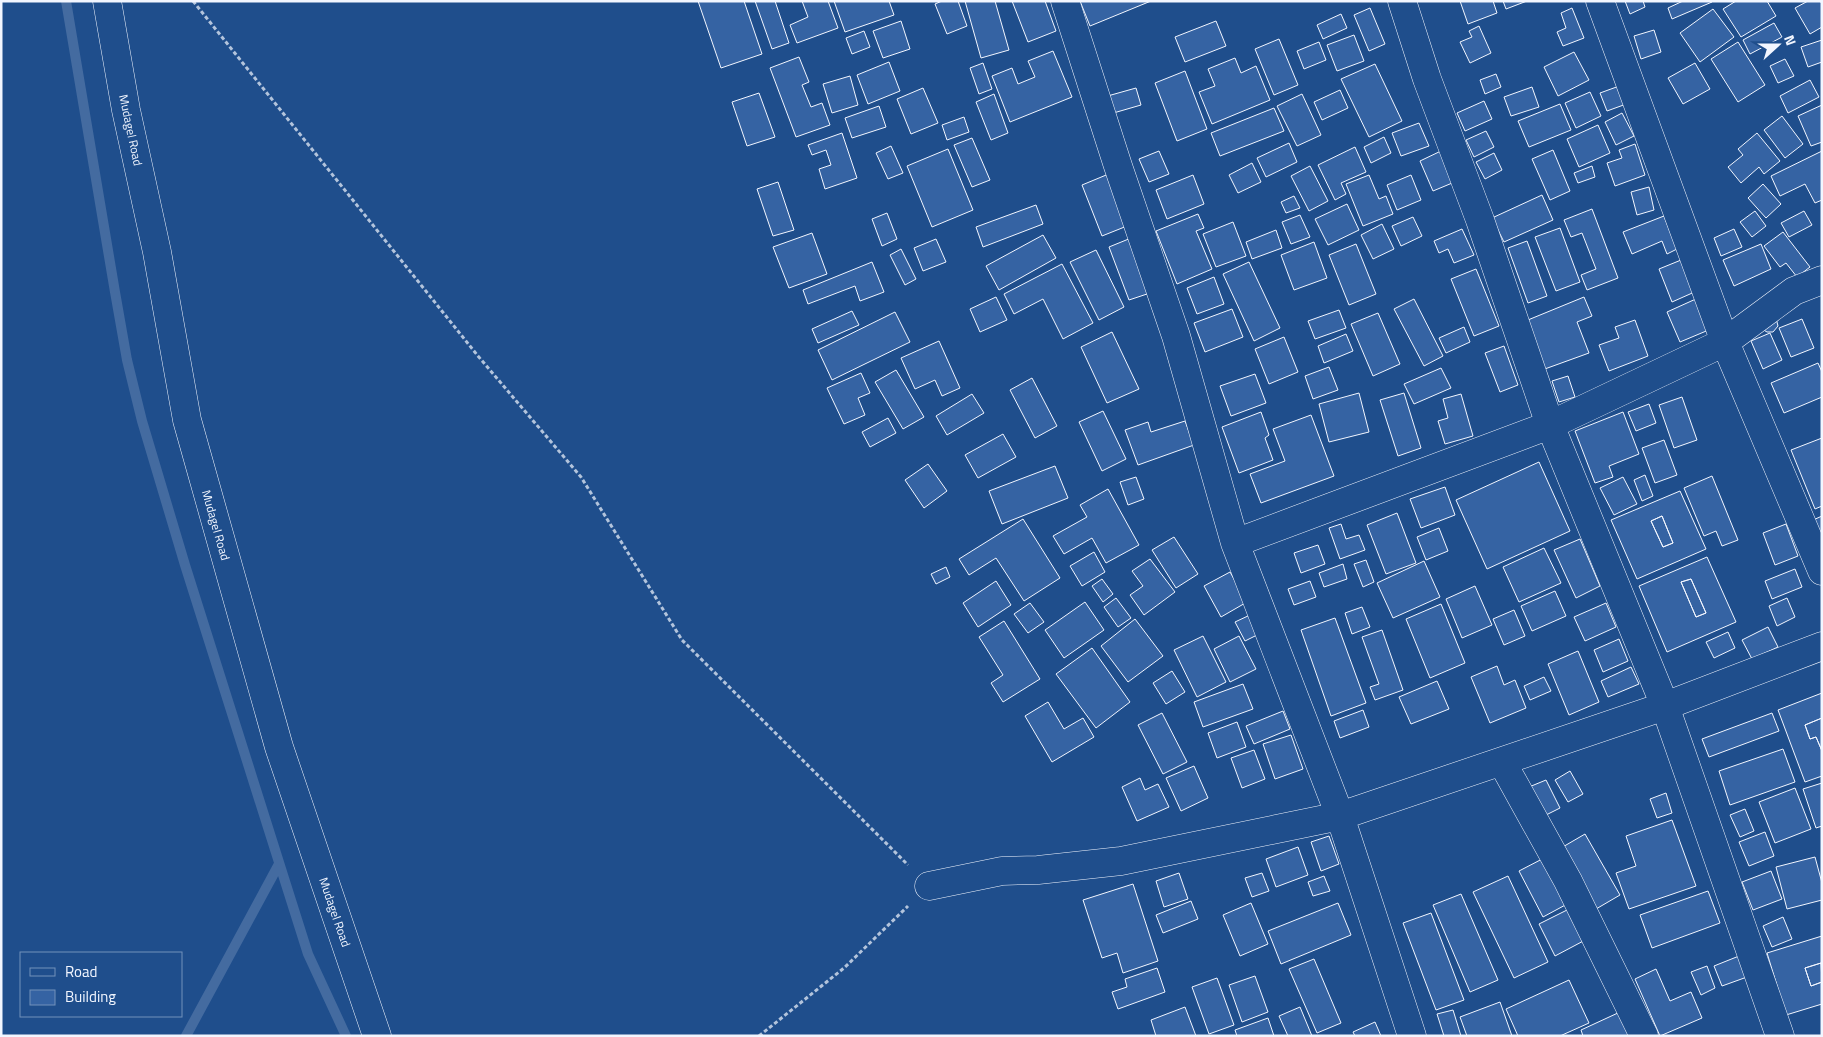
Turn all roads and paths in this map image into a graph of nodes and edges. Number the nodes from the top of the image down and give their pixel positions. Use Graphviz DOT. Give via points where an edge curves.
graph roads {
  1 [pos="107,1"];
  2 [pos="193,1"];
  3 [pos="1066,1"];
  4 [pos="1402,1"];
  5 [pos="1600,1"];
  6 [pos="1822,280"];
  7 [pos="1725,342"];
  8 [pos="1550,425"];
  9 [pos="1235,543"];
  10 [pos="1822,571"];
  11 [pos="1822,646"];
  12 [pos="1665,706"];
  13 [pos="1502,762"];
  14 [pos="1340,816"];
  15 [pos="929,886"];
  16 [pos="377,1036"];
  17 [pos="759,1036"];
  18 [pos="1412,1036"];
  19 [pos="1644,1036"];
  20 [pos="1780,1036"];
  1 -- 16 [label="street, Mudagel Road" via="187,420 279,747"];
  2 -- 15 [label="path" via="478,356 581,477 682,640"];
  3 -- 9 [label="street" via="1176,336"];
  4 -- 8 [label="street"];
  5 -- 7 [label="street"];
  6 -- 7 [label="street" via="1794,291"];
  7 -- 8 [label="street"];
  7 -- 10 [label="street"];
  8 -- 9 [label="street"];
  8 -- 12 [label="street"];
  9 -- 14 [label="street"];
  11 -- 12 [label="street"];
  12 -- 13 [label="street"];
  12 -- 20 [label="street"];
  13 -- 14 [label="street"];
  13 -- 19 [label="street" via="1568,881"];
  14 -- 15 [label="street" via="1121,861 1002,871"];
  14 -- 18 [label="street"];
  15 -- 17 [label="path" via="844,968"];
}
